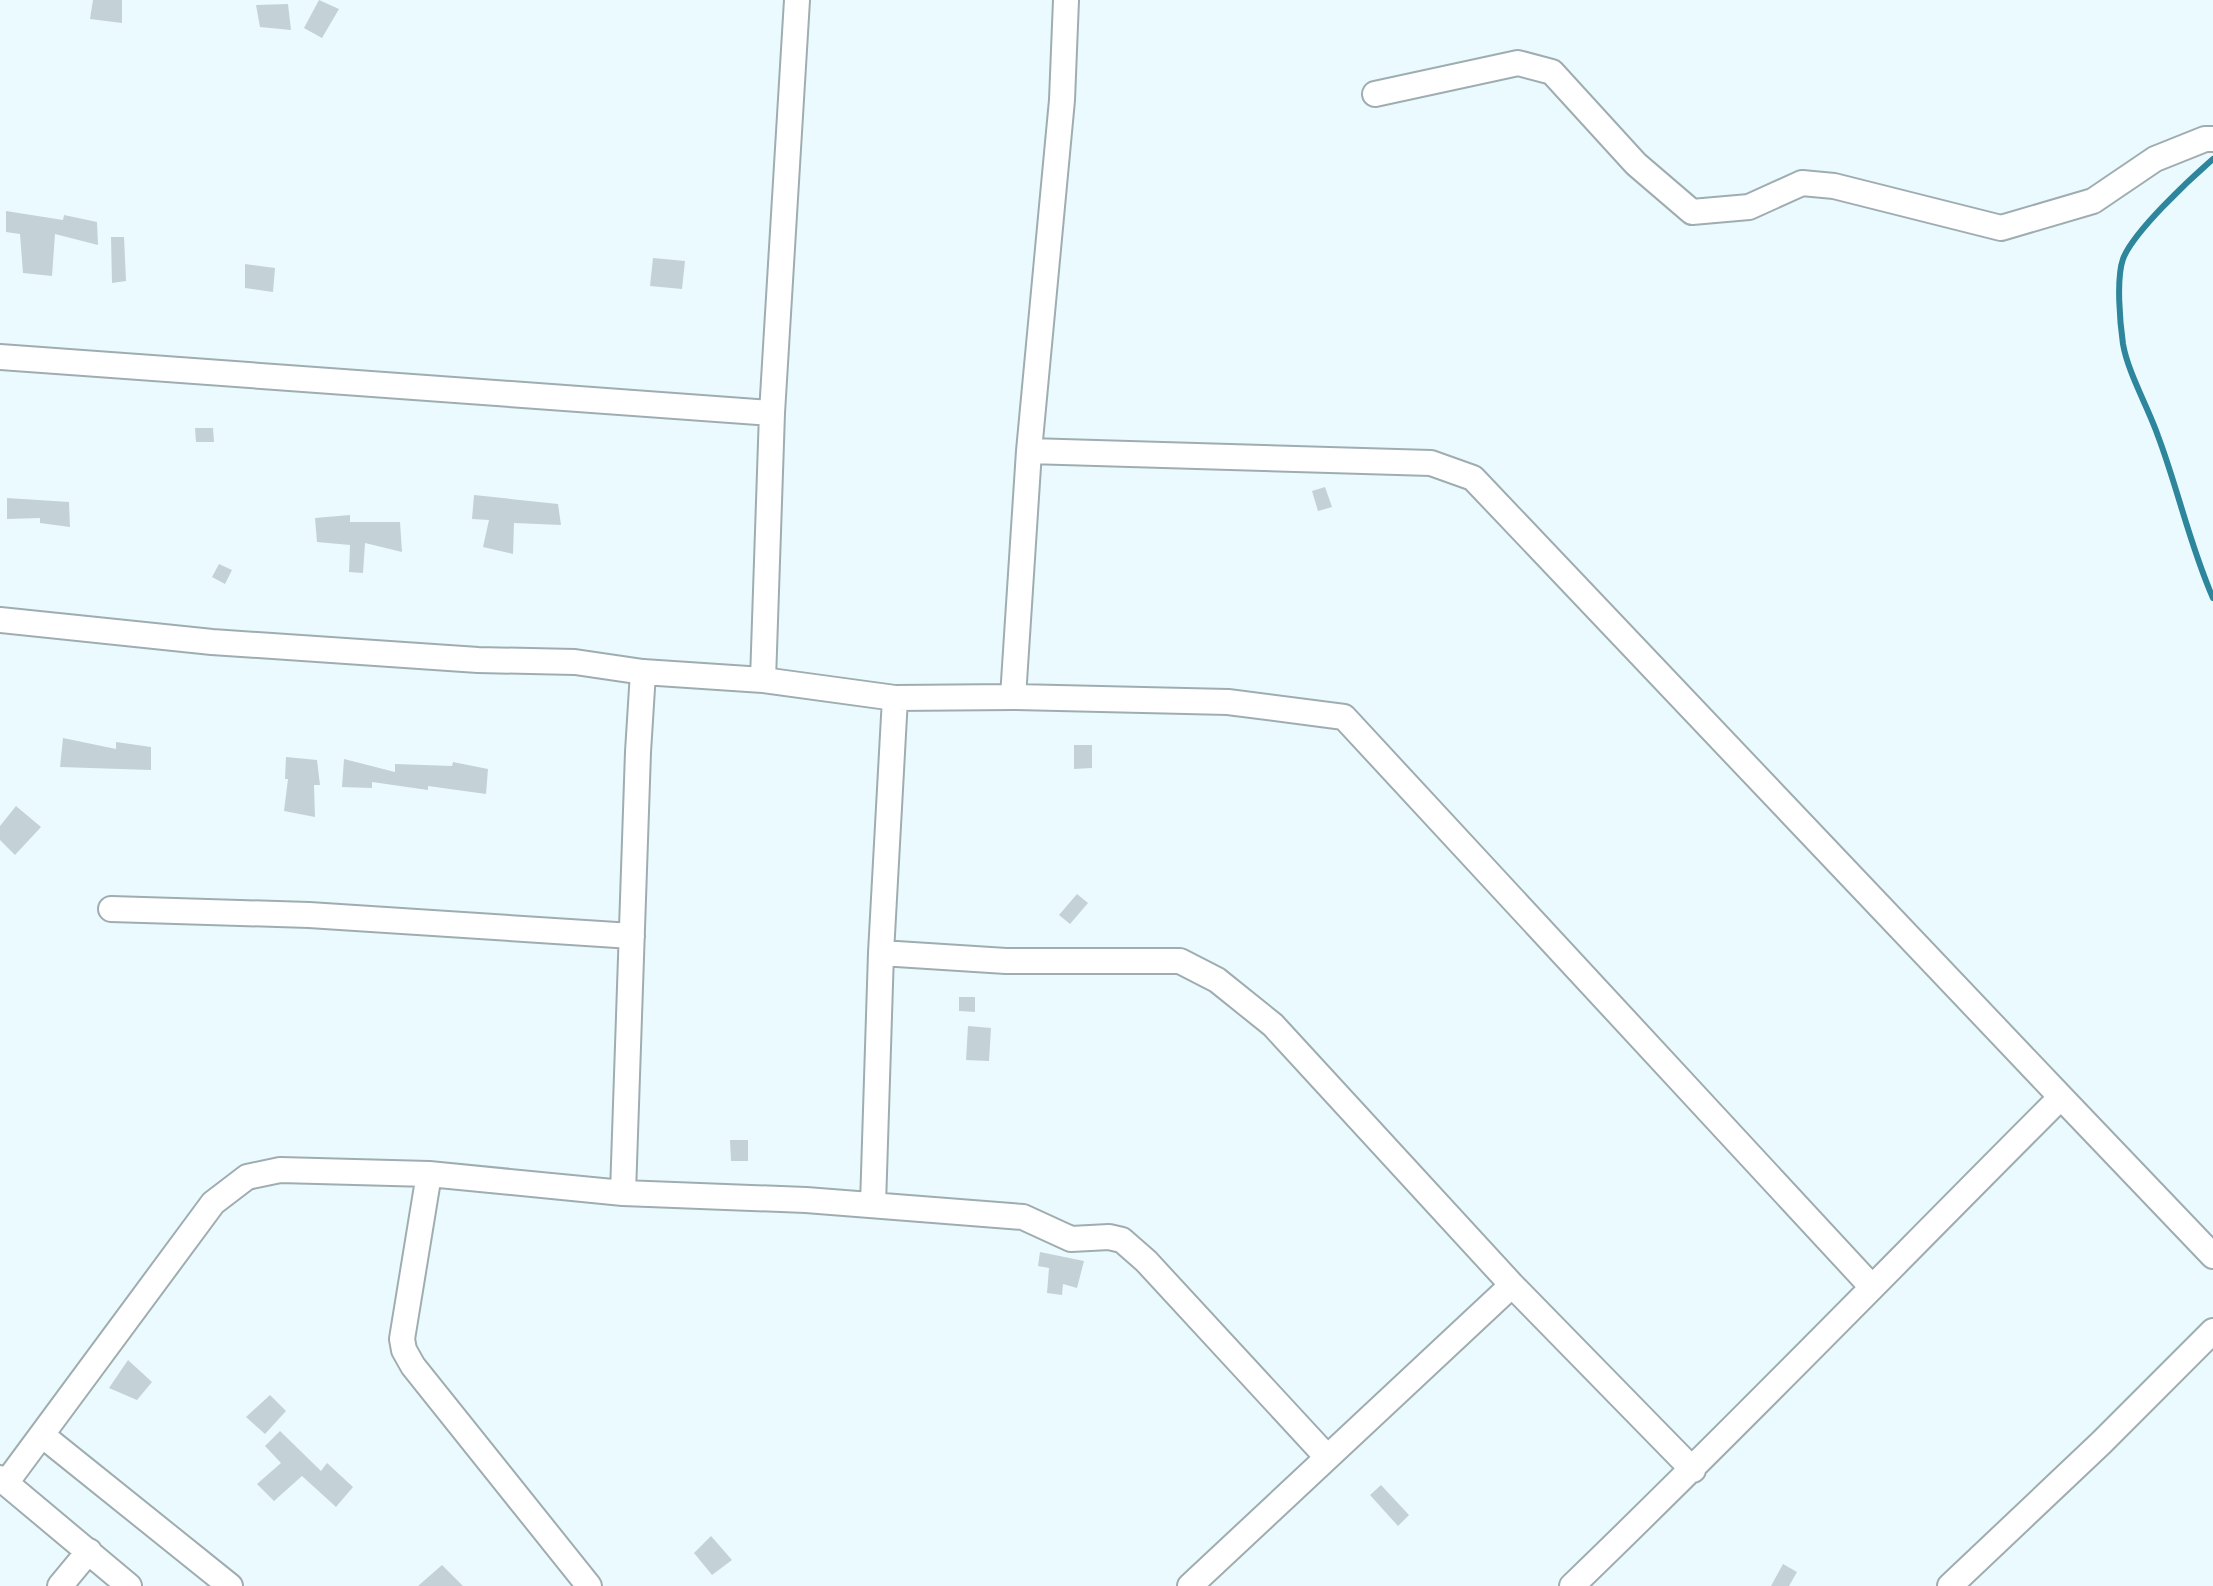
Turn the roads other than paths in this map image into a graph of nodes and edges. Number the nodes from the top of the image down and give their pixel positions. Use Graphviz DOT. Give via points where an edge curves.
graph roads {
  1 [pos="797,0"];
  2 [pos="1066,0"];
  3 [pos="1375,94"];
  4 [pos="2209,139"];
  5 [pos="0,357"];
  6 [pos="772,413"];
  7 [pos="1029,451"];
  8 [pos="0,620"];
  9 [pos="643,672"];
  10 [pos="763,680"];
  11 [pos="1013,697"];
  12 [pos="895,698"];
  13 [pos="111,909"];
  14 [pos="632,936"];
  15 [pos="881,953"];
  16 [pos="2061,1097"];
  17 [pos="429,1174"];
  18 [pos="623,1193"];
  19 [pos="873,1205"];
  20 [pos="2213,1256"];
  21 [pos="1512,1285"];
  22 [pos="1871,1286"];
  23 [pos="2213,1331"];
  24 [pos="42,1435"];
  25 [pos="1327,1457"];
  26 [pos="1693,1470"];
  27 [pos="3,1480"];
  28 [pos="89,1551"];
  29 [pos="60,1586"];
  30 [pos="129,1586"];
  31 [pos="230,1586"];
  32 [pos="589,1586"];
  33 [pos="1190,1586"];
  34 [pos="1572,1586"];
  35 [pos="1950,1586"];
  1 -- 6 [label="street"];
  2 -- 7 [label="street"];
  3 -- 4 [label="street" via="1518,63 1552,72 1636,164 1692,212 1749,207 1802,183 1834,186 2001,228 2093,201 2155,159"];
  5 -- 6 [label="street"];
  6 -- 10 [label="street"];
  7 -- 11 [label="street"];
  7 -- 16 [label="street" via="1431,463 1473,478"];
  8 -- 9 [label="street" via="212,642 575,662"];
  9 -- 10 [label="street"];
  9 -- 14 [label="street"];
  10 -- 12 [label="street"];
  11 -- 12 [label="street"];
  11 -- 22 [label="street" via="1228,702 1344,717"];
  12 -- 15 [label="street"];
  13 -- 14 [label="street" via="309,915"];
  14 -- 18 [label="street"];
  15 -- 19 [label="street"];
  15 -- 21 [label="street" via="1006,961 1180,961 1217,980 1273,1025"];
  16 -- 20 [label="street"];
  16 -- 22 [label="street"];
  17 -- 18 [label="street"];
  17 -- 24 [label="street" via="280,1170 237,1183 213,1203"];
  17 -- 32 [label="street" via="404,1350"];
  18 -- 19 [label="street"];
  19 -- 25 [label="street" via="1023,1217 1071,1239 1122,1240"];
  21 -- 25 [label="street"];
  21 -- 26 [label="street"];
  22 -- 26 [label="street"];
  23 -- 35 [label="street"];
  24 -- 27 [label="street"];
  24 -- 31 [label="street"];
  25 -- 33 [label="street"];
  26 -- 34 [label="street"];
  27 -- 28 [label="street"];
  28 -- 29 [label="street"];
  28 -- 30 [label="street"];
}
